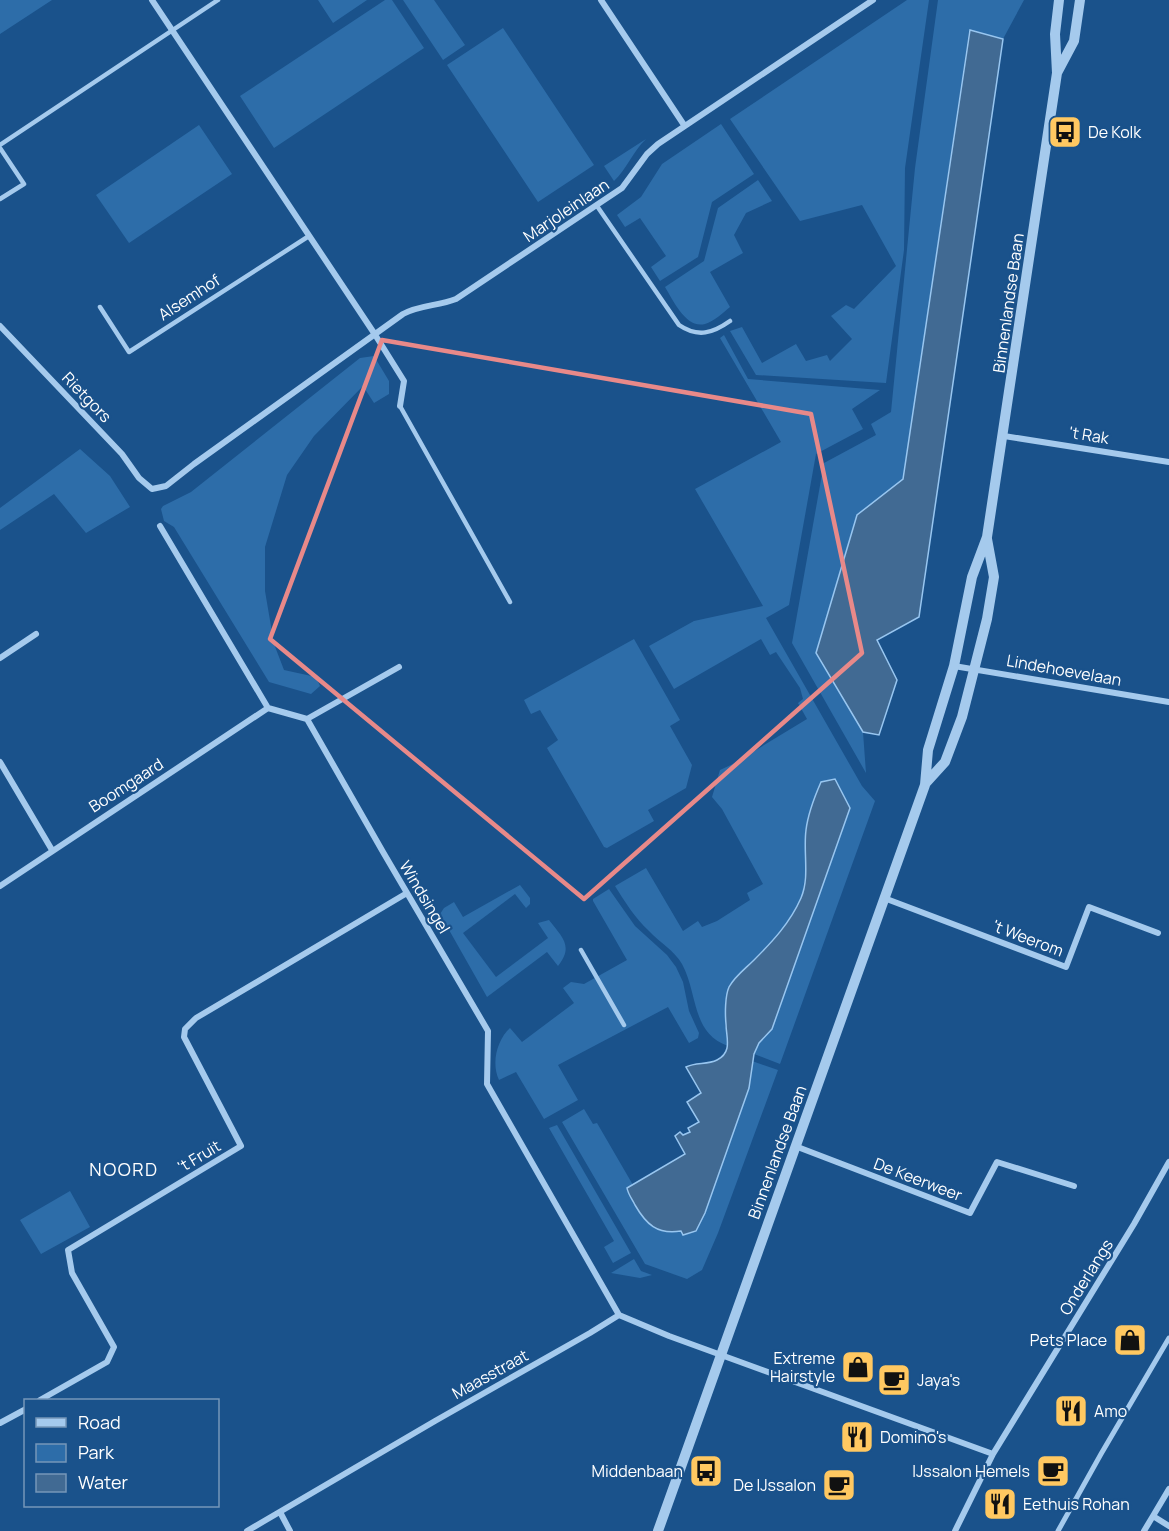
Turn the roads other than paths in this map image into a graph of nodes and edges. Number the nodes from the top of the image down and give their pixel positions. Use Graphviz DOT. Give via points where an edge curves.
graph roads {
  1 [pos="152,0"];
  2 [pos="218,0"];
  3 [pos="602,0"];
  4 [pos="873,0"];
  5 [pos="1059,0"];
  6 [pos="1080,0"];
  7 [pos="172,30"];
  8 [pos="1057,73"];
  9 [pos="684,125"];
  10 [pos="0,147"];
  11 [pos="0,199"];
  12 [pos="597,206"];
  13 [pos="309,236"];
  14 [pos="100,307"];
  15 [pos="730,321"];
  16 [pos="0,326"];
  17 [pos="374,333"];
  18 [pos="400,406"];
  19 [pos="1004,436"];
  20 [pos="1169,462"];
  21 [pos="152,489"];
  22 [pos="160,526"];
  23 [pos="987,537"];
  24 [pos="510,602"];
  25 [pos="36,634"];
  26 [pos="0,658"];
  27 [pos="954,666"];
  28 [pos="399,667"];
  29 [pos="974,669"];
  30 [pos="1169,702"];
  31 [pos="268,708"];
  32 [pos="308,719"];
  33 [pos="0,762"];
  34 [pos="925,784"];
  35 [pos="52,850"];
  36 [pos="0,886"];
  37 [pos="407,893"];
  38 [pos="884,898"];
  39 [pos="1158,933"];
  40 [pos="580,950"];
  41 [pos="624,1025"];
  42 [pos="795,1146"];
  43 [pos="1169,1162"];
  44 [pos="1074,1186"];
  45 [pos="619,1315"];
  46 [pos="1169,1338"];
  47 [pos="720,1354"];
  48 [pos="43,1399"];
  49 [pos="24,1410"];
  50 [pos="0,1424"];
  51 [pos="993,1454"];
  52 [pos="1169,1489"];
  53 [pos="280,1512"];
  54 [pos="1153,1516"];
  55 [pos="1169,1526"];
  56 [pos="247,1531"];
  57 [pos="290,1531"];
  58 [pos="658,1531"];
  59 [pos="956,1531"];
  60 [pos="1058,1531"];
  61 [pos="1144,1531"];
  1 -- 7 [label="street"];
  2 -- 7 [label="lane"];
  3 -- 9 [label="street"];
  4 -- 9 [label="street, Marjoleinlaan"];
  5 -- 8 [label="street, Binnenlandse Baan" via="1054,34"];
  6 -- 8 [label="street, Binnenlandse Baan" via="1074,41"];
  7 -- 10 [label="lane"];
  7 -- 13 [label="street"];
  8 -- 19 [label="street, Binnenlandse Baan"];
  9 -- 12 [label="street, Marjoleinlaan" via="651,149 625,185"];
  10 -- 11 [label="lane" via="24,184"];
  12 -- 15 [label="lane" via="680,325 703,334"];
  12 -- 17 [label="street, Marjoleinlaan" via="456,299 411,310"];
  13 -- 14 [label="lane, Alsemhof" via="129,352"];
  13 -- 17 [label="street"];
  16 -- 21 [label="street, Rietgors"];
  17 -- 18 [label="street" via="404,381"];
  17 -- 21 [label="street, Marjoleinlaan" via="166,486"];
  18 -- 24 [label="lane"];
  19 -- 20 [label="street, 't Rak"];
  19 -- 23 [label="street, Binnenlandse Baan"];
  22 -- 31 [label="street"];
  23 -- 27 [label="street, Binnenlandse Baan" via="972,577"];
  23 -- 29 [label="street, Binnenlandse Baan" via="994,577"];
  25 -- 26 [label="street"];
  27 -- 29 [label="street, Lindehoevelaan"];
  27 -- 34 [label="street, Binnenlandse Baan" via="928,750"];
  28 -- 32 [label="street"];
  29 -- 30 [label="street, Lindehoevelaan"];
  29 -- 34 [label="street, Binnenlandse Baan" via="945,762"];
  31 -- 32 [label="street"];
  31 -- 35 [label="street, Boomgaard"];
  32 -- 37 [label="street, Windsingel"];
  33 -- 35 [label="street"];
  34 -- 38 [label="street, Binnenlandse Baan"];
  35 -- 36 [label="street, Boomgaard"];
  37 -- 45 [label="street, Windsingel" via="488,1031 488,1084"];
  37 -- 48 [label="street, 't Fruit" via="196,1018 185,1029 184,1037 241,1146 68,1250 72,1273 114,1347 107,1362"];
  38 -- 39 [label="street, 't Weerom" via="1066,967 1089,907"];
  38 -- 42 [label="street, Binnenlandse Baan"];
  40 -- 41 [label="lane"];
  42 -- 44 [label="street, De Keerweer" via="970,1213 996,1162"];
  42 -- 47 [label="street, Binnenlandse Baan"];
  43 -- 51 [label="street, Onderlangs"];
  45 -- 47 [label="street"];
  45 -- 53 [label="street, Maasstraat"];
  46 -- 60 [label="street"];
  47 -- 51 [label="street"];
  47 -- 58 [label="street, Binnenlandse Baan"];
  49 -- 50 [label="street"];
  51 -- 59 [label="street, Onderlangs"];
  52 -- 54 [label="street"];
  53 -- 56 [label="street, Maasstraat"];
  53 -- 57 [label="street"];
  54 -- 55 [label="street"];
  54 -- 61 [label="street"];
}
